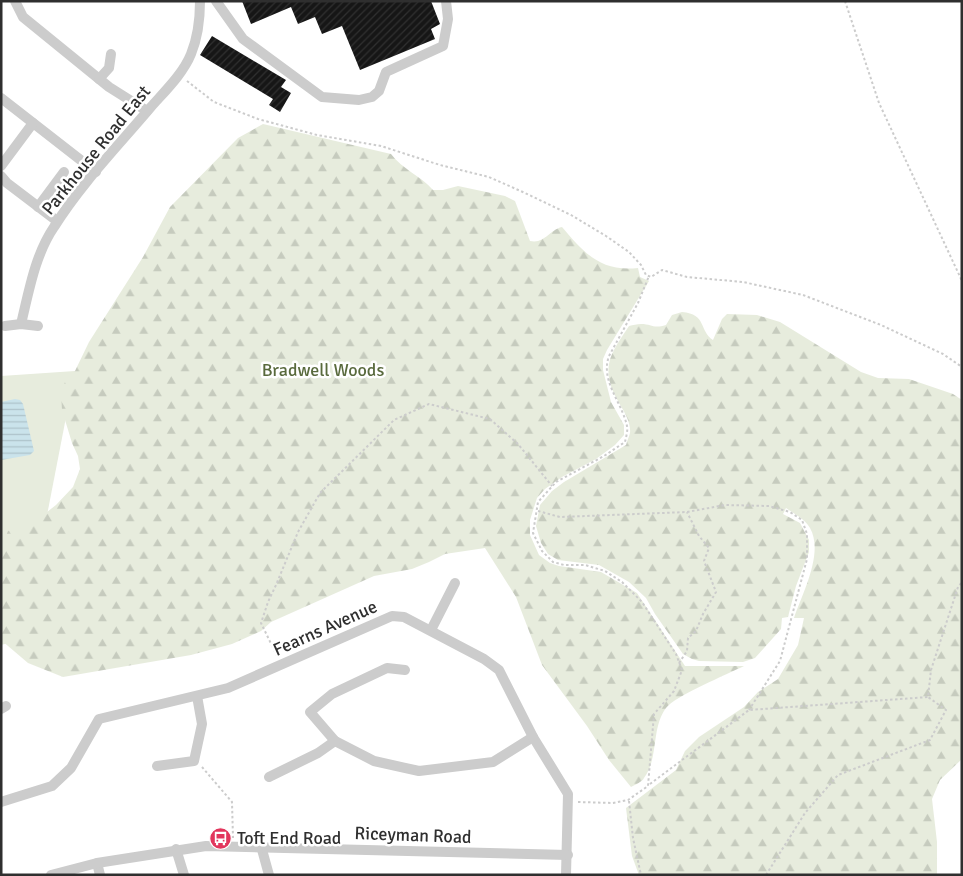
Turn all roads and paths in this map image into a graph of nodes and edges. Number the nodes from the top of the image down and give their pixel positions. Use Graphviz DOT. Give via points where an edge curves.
graph roads {
  1 [pos="15,1"];
  2 [pos="200,1"];
  3 [pos="216,1"];
  4 [pos="446,1"];
  5 [pos="845,1"];
  6 [pos="112,54"];
  7 [pos="179,74"];
  8 [pos="99,79"];
  9 [pos="1,98"];
  10 [pos="147,112"];
  11 [pos="34,123"];
  12 [pos="1,166"];
  13 [pos="64,172"];
  14 [pos="96,172"];
  15 [pos="1,176"];
  16 [pos="38,207"];
  17 [pos="57,221"];
  18 [pos="649,276"];
  19 [pos="962,281"];
  20 [pos="20,324"];
  21 [pos="5,326"];
  22 [pos="38,326"];
  23 [pos="962,367"];
  24 [pos="552,486"];
  25 [pos="537,511"];
  26 [pos="687,512"];
  27 [pos="962,582"];
  28 [pos="455,583"];
  29 [pos="430,630"];
  30 [pos="680,663"];
  31 [pos="281,665"];
  32 [pos="405,670"];
  33 [pos="197,696"];
  34 [pos="928,697"];
  35 [pos="749,710"];
  36 [pos="533,737"];
  37 [pos="335,741"];
  38 [pos="194,761"];
  39 [pos="157,766"];
  40 [pos="269,777"];
  41 [pos="628,800"];
  42 [pos="1,802"];
  43 [pos="568,802"];
  44 [pos="261,846"];
  45 [pos="234,847"];
  46 [pos="176,849"];
  47 [pos="568,855"];
  48 [pos="97,862"];
  49 [pos="51,875"];
  50 [pos="100,875"];
  51 [pos="184,875"];
  52 [pos="269,875"];
  53 [pos="566,875"];
  54 [pos="642,875"];
  55 [pos="766,875"];
  1 -- 8 [label="street" via="23,17"];
  2 -- 7 [label="street, Parkhouse Road East" via="200,16 191,54"];
  3 -- 4 [label="street" via="243,39 322,97 359,100 372,97 379,90 386,72 443,46 448,20"];
  5 -- 19 [label="path" via="879,103"];
  6 -- 8 [label="street" via="109,68"];
  7 -- 10 [label="street, Parkhouse Road East"];
  7 -- 18 [label="path" via="214,102 258,119 317,135 380,146 489,177 571,214 629,252"];
  8 -- 10 [label="street"];
  9 -- 11 [label="street"];
  10 -- 14 [label="street, Parkhouse Road East"];
  11 -- 12 [label="street"];
  11 -- 14 [label="street"];
  13 -- 16 [label="street"];
  14 -- 17 [label="street, Parkhouse Road East"];
  15 -- 16 [label="street"];
  16 -- 17 [label="street"];
  17 -- 20 [label="street, Parkhouse Road East" via="38,257"];
  18 -- 23 [label="path" via="662,270 687,277 743,282 803,295 881,325 943,354"];
  18 -- 24 [label="path" via="606,364 609,385 627,427 625,442"];
  20 -- 21 [label="street"];
  20 -- 22 [label="street"];
  24 -- 25 [label="path" via="538,502"];
  24 -- 31 [label="path" via="518,444 490,419 429,404 394,420 320,493 298,532 261,623"];
  25 -- 26 [label="path" via="560,517"];
  25 -- 30 [label="path" via="533,533 542,551 553,562 585,565 605,571 622,582 642,602"];
  26 -- 30 [label="path" via="709,548 704,561 716,592 696,631 688,638 688,651"];
  26 -- 35 [label="path" via="725,505 769,506 790,512 802,520 807,534 807,559 780,661"];
  27 -- 34 [label="path" via="931,670"];
  28 -- 29 [label="street"];
  29 -- 31 [label="street, Fearns Avenue" via="404,617 392,616"];
  29 -- 36 [label="street, Fearns Avenue" via="499,670"];
  30 -- 41 [label="path" via="682,670 674,691 654,714 648,786"];
  31 -- 33 [label="street, Fearns Avenue" via="228,688"];
  32 -- 37 [label="street" via="387,668 332,694 310,712"];
  33 -- 38 [label="street" via="202,724"];
  33 -- 42 [label="street, Fearns Avenue" via="99,720 71,768 52,786"];
  34 -- 35 [label="path"];
  34 -- 55 [label="path" via="946,710 930,740 838,775 805,813"];
  35 -- 41 [label="path"];
  36 -- 37 [label="street" via="493,762 418,771 374,761"];
  36 -- 43 [label="street, Fearns Avenue" via="568,794"];
  37 -- 40 [label="street"];
  38 -- 39 [label="street"];
  38 -- 45 [label="path" via="232,802"];
  41 -- 43 [label="path"];
  41 -- 54 [label="path"];
  43 -- 47 [label="street, Fearns Avenue"];
  44 -- 45 [label="street, Riceyman Road"];
  44 -- 47 [label="street, Riceyman Road"];
  44 -- 52 [label="street"];
  45 -- 46 [label="street, Riceyman Road"];
  46 -- 48 [label="street, Riceyman Road"];
  46 -- 51 [label="street"];
  47 -- 53 [label="street, Fearns Avenue"];
  48 -- 49 [label="street, Riceyman Road"];
  48 -- 50 [label="street"];
}
